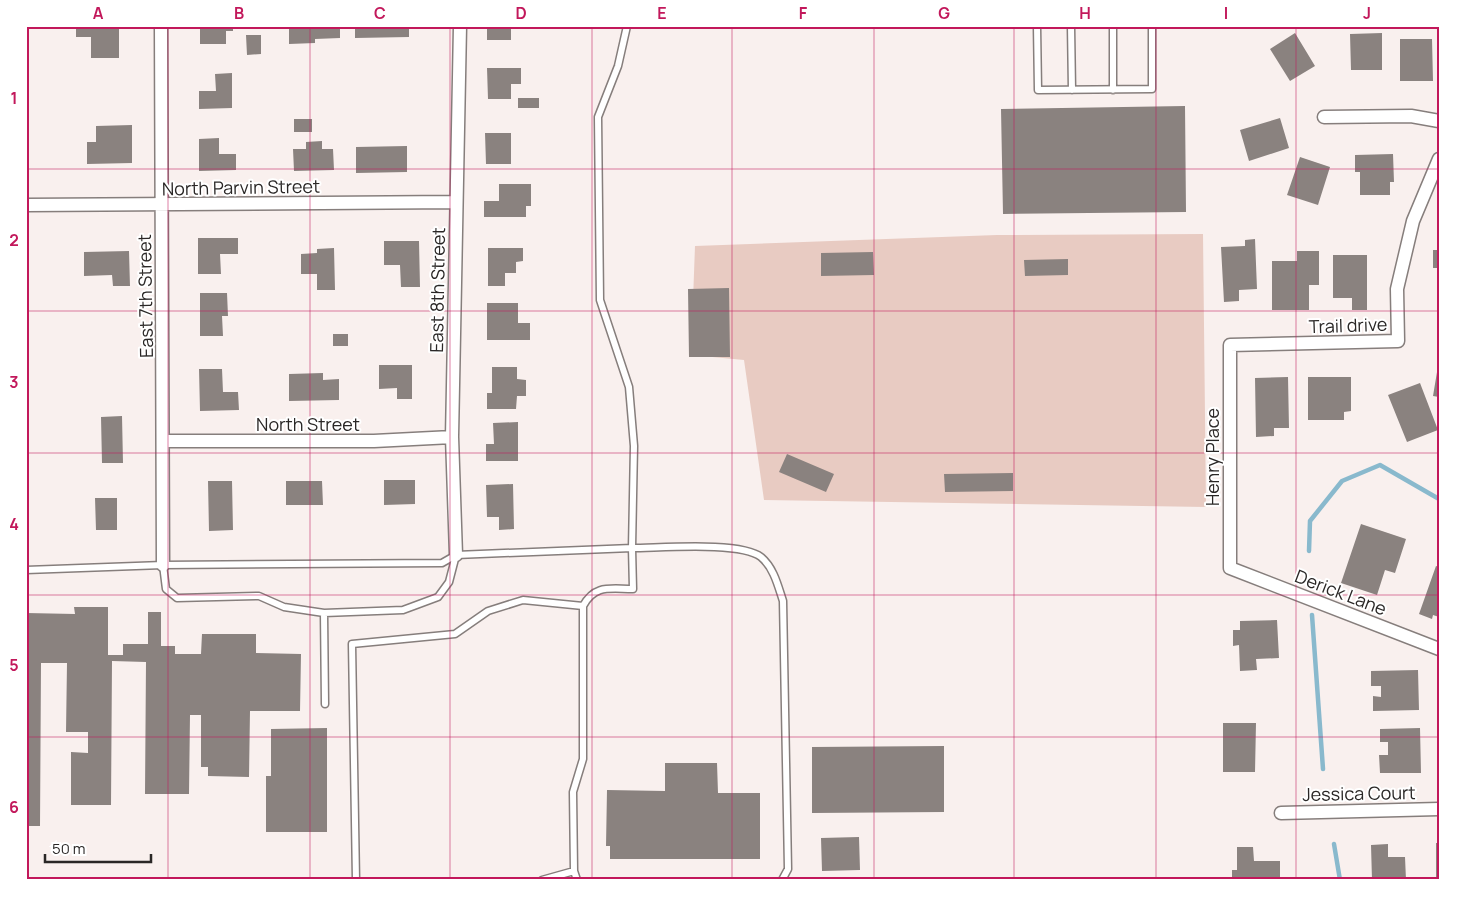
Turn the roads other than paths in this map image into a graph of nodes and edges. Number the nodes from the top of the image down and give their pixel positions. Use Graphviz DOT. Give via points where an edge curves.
graph roads {
  1 [pos="161,26"];
  2 [pos="460,26"];
  3 [pos="627,26"];
  4 [pos="1037,26"];
  5 [pos="1071,26"];
  6 [pos="1113,26"];
  7 [pos="1152,26"];
  8 [pos="1072,90"];
  9 [pos="1113,90"];
  10 [pos="1324,117"];
  11 [pos="1439,122"];
  12 [pos="1439,159"];
  13 [pos="456,202"];
  14 [pos="26,205"];
  15 [pos="161,206"];
  16 [pos="1230,346"];
  17 [pos="452,437"];
  18 [pos="164,441"];
  19 [pos="632,548"];
  20 [pos="456,555"];
  21 [pos="163,565"];
  22 [pos="1230,568"];
  23 [pos="26,570"];
  24 [pos="583,606"];
  25 [pos="324,613"];
  26 [pos="1439,649"];
  27 [pos="326,704"];
  28 [pos="1439,809"];
  29 [pos="1280,813"];
  30 [pos="574,871"];
  31 [pos="356,880"];
  32 [pos="542,880"];
  33 [pos="577,880"];
  34 [pos="782,880"];
  1 -- 15 [label="street, East 7th Street"];
  2 -- 13 [label="street, East 8th Street"];
  3 -- 19 [label="lane" via="618,66 598,117 600,300 628,387 634,446"];
  4 -- 8 [label="lane" via="1038,90"];
  5 -- 8 [label="lane"];
  6 -- 9 [label="lane"];
  7 -- 9 [label="lane" via="1152,89"];
  8 -- 9 [label="lane"];
  10 -- 11 [label="street" via="1410,116"];
  12 -- 16 [label="street, Trail drive" via="1413,221 1397,289 1398,341"];
  13 -- 15 [label="street, North Parvin Street"];
  13 -- 17 [label="street, East 8th Street"];
  14 -- 15 [label="street, North Parvin Street"];
  15 -- 18 [label="street, East 7th Street"];
  16 -- 22 [label="street, Henry Place"];
  17 -- 18 [label="street, North Street" via="374,441"];
  17 -- 20 [label="street, East 8th Street"];
  18 -- 21 [label="street, East 7th Street"];
  19 -- 20 [label="lane"];
  19 -- 24 [label="lane" via="633,589 598,590 589,595"];
  19 -- 34 [label="lane" via="738,548 760,557 774,574 783,601 788,869"];
  20 -- 21 [label="lane" via="442,563"];
  20 -- 25 [label="lane" via="449,582 438,598 403,610"];
  21 -- 23 [label="lane"];
  21 -- 25 [label="lane" via="166,589 177,598 259,596 284,607"];
  22 -- 26 [label="street, Derick Lane"];
  24 -- 30 [label="lane" via="583,759 573,792"];
  24 -- 31 [label="lane" via="522,600 488,611 455,634 352,644"];
  25 -- 27 [label="lane"];
  28 -- 29 [label="street, Jessica Court"];
  30 -- 32 [label="lane"];
  30 -- 33 [label="lane"];
}
